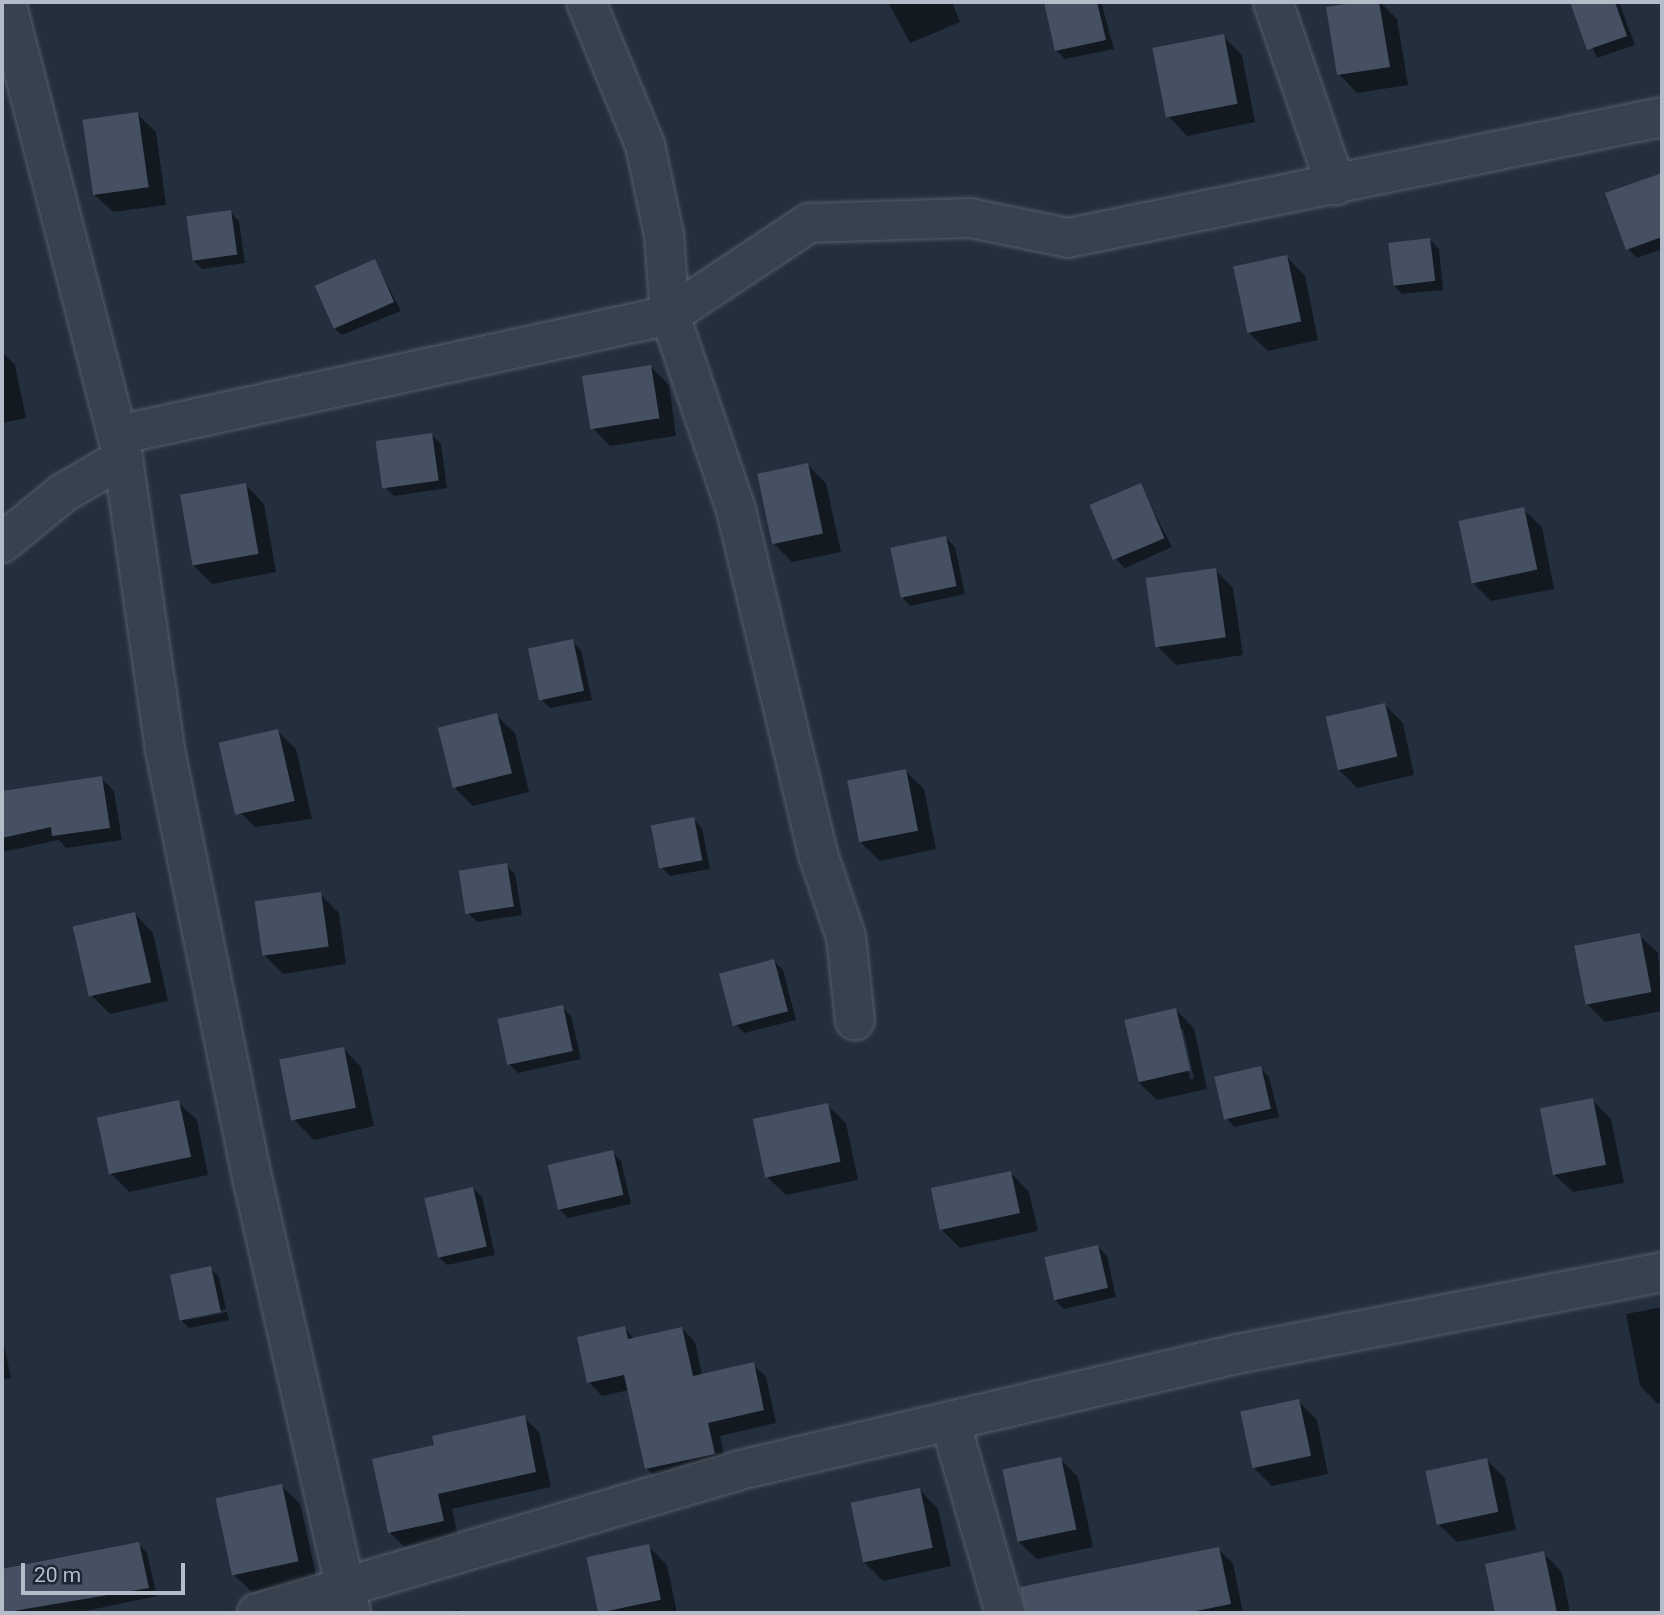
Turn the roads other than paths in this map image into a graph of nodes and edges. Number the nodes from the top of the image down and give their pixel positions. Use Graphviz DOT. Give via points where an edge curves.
graph roads {
  1 [pos="6,2"];
  2 [pos="586,2"];
  3 [pos="1273,2"];
  4 [pos="1662,117"];
  5 [pos="1336,186"];
  6 [pos="670,315"];
  7 [pos="120,446"];
  8 [pos="2,543"];
  9 [pos="855,1021"];
  10 [pos="1662,1272"];
  11 [pos="950,1421"];
  12 [pos="348,1602"];
  13 [pos="257,1613"];
  14 [pos="1005,1613"];
  1 -- 7 [label="street"];
  2 -- 6 [label="street" via="645,145 664,235"];
  3 -- 5 [label="street"];
  4 -- 5 [label="street"];
  5 -- 6 [label="street" via="1068,238 970,218 808,223"];
  6 -- 7 [label="street"];
  6 -- 9 [label="street" via="736,510 818,854 846,937"];
  7 -- 8 [label="street"];
  7 -- 12 [label="street" via="165,750"];
  10 -- 11 [label="street" via="1237,1354"];
  11 -- 12 [label="street" via="744,1469"];
  11 -- 14 [label="street"];
  12 -- 13 [label="street"];
}
